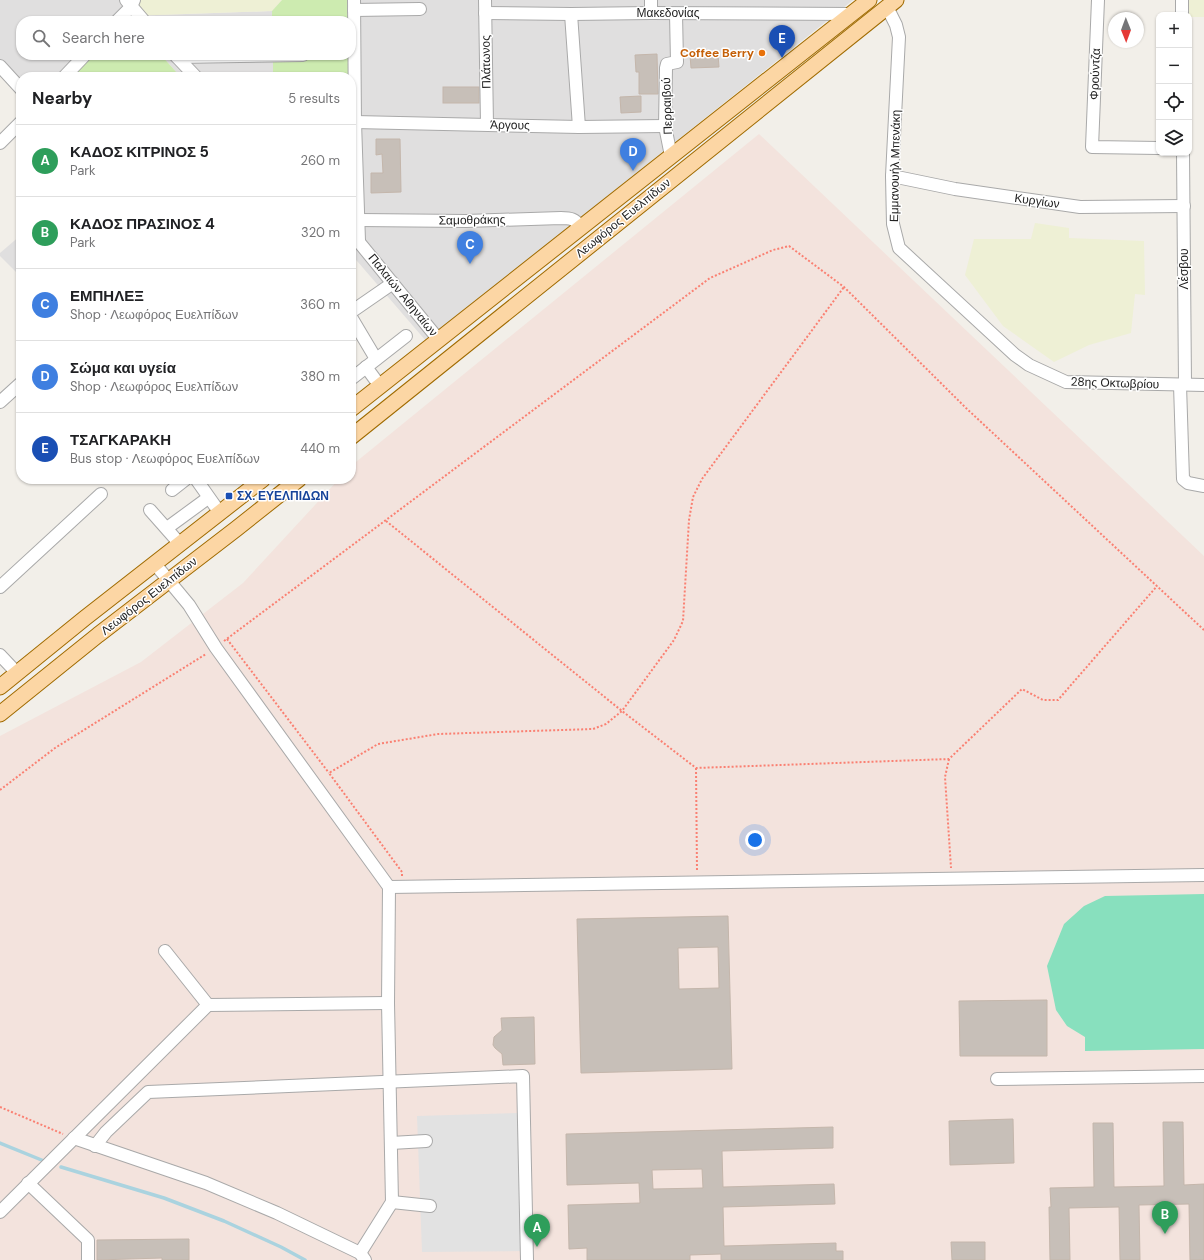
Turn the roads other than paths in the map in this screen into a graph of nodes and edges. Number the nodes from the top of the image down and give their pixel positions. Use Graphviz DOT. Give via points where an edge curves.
graph roads {
  1 [pos="485,0"];
  2 [pos="652,0"];
  3 [pos="869,0"];
  4 [pos="1098,0"];
  5 [pos="1182,0"];
  6 [pos="130,2"];
  7 [pos="892,4"];
  8 [pos="354,5"];
  9 [pos="420,8"];
  10 [pos="1182,12"];
  11 [pos="485,13"];
  12 [pos="651,13"];
  13 [pos="571,14"];
  14 [pos="676,14"];
  15 [pos="852,14"];
  16 [pos="121,16"];
  17 [pos="140,16"];
  18 [pos="354,16"];
  19 [pos="80,60"];
  20 [pos="180,60"];
  21 [pos="353,60"];
  22 [pos="0,66"];
  23 [pos="69,72"];
  24 [pos="191,72"];
  25 [pos="354,72"];
  26 [pos="16,84"];
  27 [pos="356,122"];
  28 [pos="487,124"];
  29 [pos="665,126"];
  30 [pos="16,127"];
  31 [pos="579,127"];
  32 [pos="0,143"];
  33 [pos="356,146"];
  34 [pos="1156,148"];
  35 [pos="1183,156"];
  36 [pos="670,158"];
  37 [pos="892,176"];
  38 [pos="1184,206"];
  39 [pos="359,220"];
  40 [pos="581,227"];
  41 [pos="356,233"];
  42 [pos="356,238"];
  43 [pos="393,283"];
  44 [pos="356,309"];
  45 [pos="356,325"];
  46 [pos="406,336"];
  47 [pos="439,340"];
  48 [pos="376,359"];
  49 [pos="1029,365"];
  50 [pos="366,367"];
  51 [pos="356,375"];
  52 [pos="1182,384"];
  53 [pos="1204,385"];
  54 [pos="380,386"];
  55 [pos="16,388"];
  56 [pos="0,402"];
  57 [pos="356,404"];
  58 [pos="356,433"];
  59 [pos="180,484"];
  60 [pos="199,484"];
  61 [pos="254,484"];
  62 [pos="293,484"];
  63 [pos="1204,486"];
  64 [pos="172,490"];
  65 [pos="101,494"];
  66 [pos="208,498"];
  67 [pos="150,510"];
  68 [pos="220,513"];
  69 [pos="167,528"];
  70 [pos="180,544"];
  71 [pos="155,564"];
  72 [pos="169,580"];
  73 [pos="0,587"];
  74 [pos="0,655"];
  75 [pos="17,673"];
  76 [pos="0,687"];
  77 [pos="0,714"];
  78 [pos="1204,875"];
  79 [pos="389,887"];
  80 [pos="165,951"];
  81 [pos="388,1003"];
  82 [pos="208,1005"];
  83 [pos="1204,1076"];
  84 [pos="997,1079"];
  85 [pos="390,1081"];
  86 [pos="74,1138"];
  87 [pos="426,1141"];
  88 [pos="391,1143"];
  89 [pos="95,1146"];
  90 [pos="28,1183"];
  91 [pos="392,1202"];
  92 [pos="430,1206"];
  93 [pos="0,1212"];
  94 [pos="363,1256"];
  95 [pos="88,1260"];
  96 [pos="527,1260"];
  1 -- 11 [label="street, Πλάτωνος"];
  2 -- 12 [label="street"];
  3 -- 15 [label="main road, Λεωφόρος Ευελπίδων"];
  4 -- 34 [label="street, Φρούντζα" via="1092,147"];
  5 -- 10 [label="street"];
  6 -- 16 [label="street"];
  6 -- 17 [label="street"];
  7 -- 37 [label="street, Εμμανουήλ Μπενάκη" via="899,37"];
  7 -- 58 [label="main road, Λεωφόρος Ευελπίδων"];
  8 -- 9 [label="street"];
  8 -- 18 [label="street"];
  11 -- 13 [label="street, Μακεδονίας"];
  11 -- 28 [label="street, Πλάτωνος"];
  12 -- 13 [label="street, Μακεδονίας"];
  12 -- 14 [label="street, Μακεδονίας"];
  13 -- 31 [label="street"];
  14 -- 15 [label="street, Μακεδονίας"];
  14 -- 29 [label="street, Περραιβού" via="677,62 667,64 666,68"];
  15 -- 36 [label="main road, Λεωφόρος Ευελπίδων"];
  19 -- 23 [label="street"];
  20 -- 24 [label="street"];
  21 -- 25 [label="street"];
  22 -- 26 [label="street"];
  27 -- 28 [label="street, Άργους"];
  28 -- 31 [label="street, Άργους"];
  29 -- 31 [label="street, Άργους"];
  29 -- 36 [label="street, Περραιβού"];
  30 -- 32 [label="street"];
  33 -- 39 [label="street"];
  35 -- 38 [label="street, Λέσβου"];
  36 -- 40 [label="main road, Λεωφόρος Ευελπίδων"];
  37 -- 38 [label="street, Κυργίων" via="955,189 1080,207"];
  37 -- 49 [label="street, Εμμανουήλ Μπενάκη" via="893,224 899,248"];
  38 -- 52 [label="street, Λέσβου"];
  39 -- 40 [label="street, Σαμοθράκης" via="572,218"];
  39 -- 41 [label="street"];
  40 -- 47 [label="main road, Λεωφόρος Ευελπίδων"];
  42 -- 43 [label="street, Παλαιών Αθηναίων"];
  43 -- 44 [label="street"];
  43 -- 47 [label="street, Παλαιών Αθηναίων"];
  45 -- 48 [label="street"];
  46 -- 48 [label="street"];
  47 -- 54 [label="main road, Λεωφόρος Ευελπίδων"];
  48 -- 50 [label="street"];
  49 -- 52 [label="street, 28ης Οκτωβρίου" via="1066,382"];
  50 -- 51 [label="street"];
  50 -- 54 [label="street"];
  52 -- 53 [label="street, 28ης Οκτωβρίου"];
  52 -- 63 [label="street, Λέσβου" via="1183,479"];
  54 -- 57 [label="main road, Λεωφόρος Ευελπίδων"];
  55 -- 56 [label="street"];
  59 -- 64 [label="street"];
  60 -- 66 [label="street"];
  61 -- 68 [label="main road, Λεωφόρος Ευελπίδων"];
  62 -- 72 [label="main road, Λεωφόρος Ευελπίδων"];
  65 -- 73 [label="street"];
  66 -- 68 [label="street"];
  66 -- 69 [label="street"];
  67 -- 69 [label="street"];
  68 -- 70 [label="main road, Λεωφόρος Ευελπίδων"];
  69 -- 70 [label="street"];
  70 -- 71 [label="main road, Λεωφόρος Ευελπίδων"];
  71 -- 72 [label="street"];
  71 -- 75 [label="main road, Λεωφόρος Ευελπίδων"];
  72 -- 77 [label="main road, Λεωφόρος Ευελπίδων"];
  72 -- 79 [label="street"];
  74 -- 75 [label="street"];
  75 -- 76 [label="main road, Λεωφόρος Ευελπίδων"];
  78 -- 79 [label="street"];
  79 -- 81 [label="street"];
  80 -- 82 [label="street"];
  81 -- 82 [label="street"];
  81 -- 85 [label="street"];
  82 -- 86 [label="street"];
  83 -- 84 [label="street"];
  85 -- 88 [label="street"];
  85 -- 89 [label="street" via="148,1092"];
  85 -- 96 [label="street" via="523,1076"];
  86 -- 89 [label="street"];
  86 -- 90 [label="street"];
  87 -- 88 [label="street"];
  88 -- 91 [label="street"];
  89 -- 94 [label="street" via="206,1183 277,1213"];
  90 -- 93 [label="street"];
  90 -- 95 [label="street" via="88,1240"];
  91 -- 92 [label="street"];
  91 -- 94 [label="street"];
}
